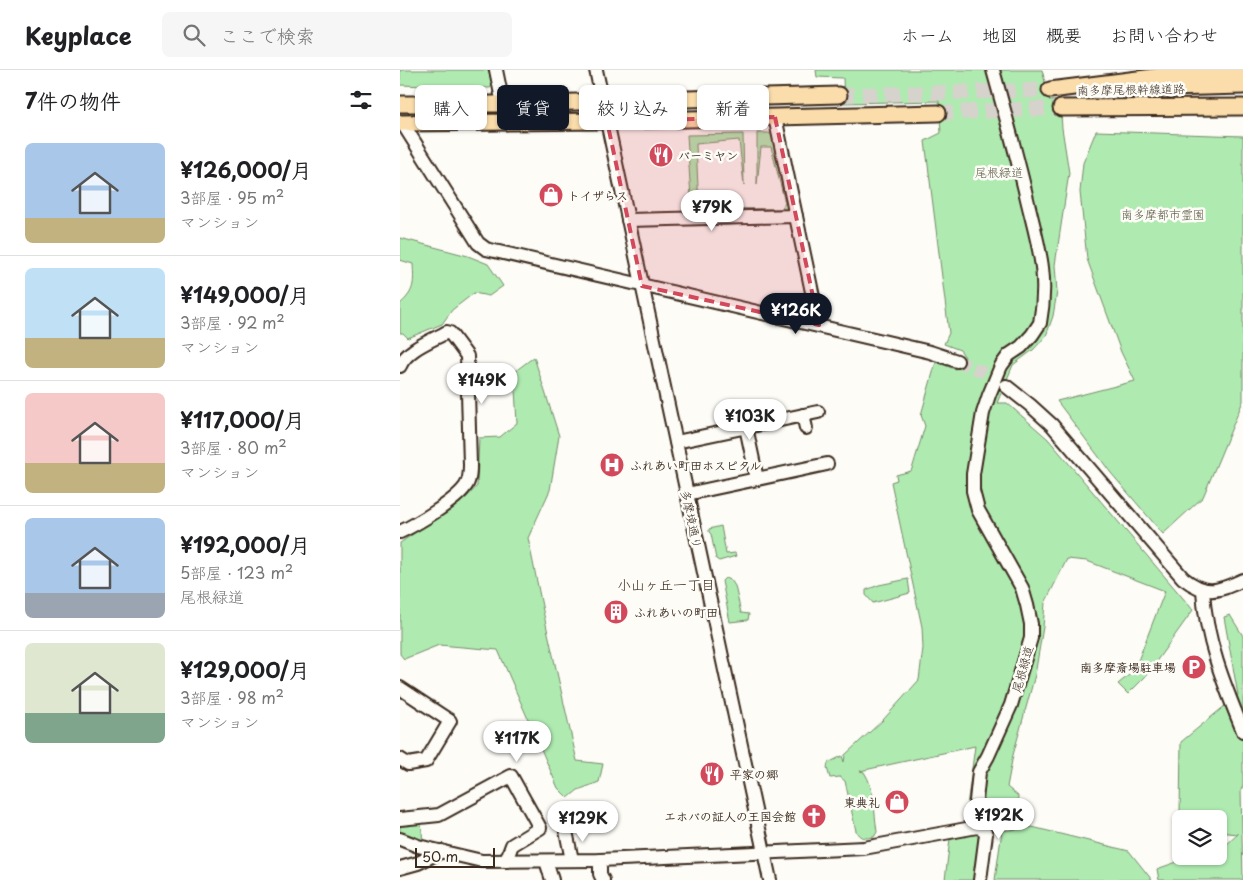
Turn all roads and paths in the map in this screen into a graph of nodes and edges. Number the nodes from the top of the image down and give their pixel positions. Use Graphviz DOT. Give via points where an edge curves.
graph roads {
  1 [pos="496,70"];
  2 [pos="596,70"];
  3 [pos="992,70"];
  4 [pos="1214,72"];
  5 [pos="1243,72"];
  6 [pos="499,85"];
  7 [pos="599,85"];
  8 [pos="1243,86"];
  9 [pos="839,95"];
  10 [pos="687,99"];
  11 [pos="400,104"];
  12 [pos="497,104"];
  13 [pos="1243,106"];
  14 [pos="1061,108"];
  15 [pos="1104,108"];
  16 [pos="938,113"];
  17 [pos="775,117"];
  18 [pos="1243,117"];
  19 [pos="687,119"];
  20 [pos="579,121"];
  21 [pos="402,124"];
  22 [pos="609,130"];
  23 [pos="796,216"];
  24 [pos="628,220"];
  25 [pos="642,286"];
  26 [pos="818,326"];
  27 [pos="957,361"];
  28 [pos="400,366"];
  29 [pos="1006,386"];
  30 [pos="818,412"];
  31 [pos="746,428"];
  32 [pos="676,442"];
  33 [pos="818,461"];
  34 [pos="757,479"];
  35 [pos="687,494"];
  36 [pos="400,532"];
  37 [pos="1243,580"];
  38 [pos="1203,590"];
  39 [pos="400,688"];
  40 [pos="1243,731"];
  41 [pos="400,759"];
  42 [pos="400,819"];
  43 [pos="974,824"];
  44 [pos="566,831"];
  45 [pos="400,839"];
  46 [pos="442,851"];
  47 [pos="764,853"];
  48 [pos="572,860"];
  49 [pos="600,860"];
  50 [pos="506,861"];
  51 [pos="546,861"];
  52 [pos="400,868"];
  53 [pos="552,880"];
  54 [pos="602,880"];
  55 [pos="770,880"];
  56 [pos="980,880"];
  1 -- 6 [label="street"];
  2 -- 7 [label="street, 多摩境通り"];
  3 -- 43 [label="street, 尾根緑道" via="1037,238 1044,280 1040,324 1021,347 1008,355 989,395 973,474 978,510 1022,588 1028,605 1031,638 1011,705 978,772"];
  4 -- 5 [label="main road"];
  4 -- 8 [label="main road, 南多摩尾根幹線道路" via="1050,90"];
  9 -- 10 [label="main road"];
  11 -- 12 [label="main road"];
  13 -- 15 [label="main road, 南多摩尾根幹線道路"];
  14 -- 15 [label="main road, 南多摩尾根幹線道路"];
  15 -- 18 [label="main road"];
  16 -- 17 [label="main road"];
  17 -- 19 [label="main road"];
  17 -- 23 [label="street"];
  20 -- 21 [label="main road"];
  21 -- 25 [label="street" via="481,246"];
  22 -- 24 [label="street, 多摩境通り"];
  23 -- 24 [label="street"];
  23 -- 26 [label="street"];
  24 -- 25 [label="street, 多摩境通り"];
  25 -- 26 [label="street"];
  25 -- 32 [label="street, 多摩境通り"];
  26 -- 27 [label="street"];
  28 -- 36 [label="street" via="413,351 447,332 467,356 470,476 456,496"];
  29 -- 38 [label="street" via="1052,426 1183,578"];
  30 -- 31 [label="street" via="805,422"];
  31 -- 32 [label="street"];
  31 -- 34 [label="street"];
  32 -- 35 [label="street, 多摩境通り"];
  33 -- 34 [label="street"];
  34 -- 35 [label="street"];
  35 -- 47 [label="street, 多摩境通り"];
  37 -- 38 [label="street" via="1212,592"];
  38 -- 40 [label="street" via="1204,611 1225,686"];
  39 -- 41 [label="street" via="450,721 426,760 408,764"];
  42 -- 50 [label="street" via="439,814 511,776 540,828 512,845"];
  43 -- 47 [label="street" via="864,848"];
  43 -- 56 [label="street" via="986,834"];
  44 -- 48 [label="street"];
  45 -- 46 [label="street"];
  46 -- 50 [label="street" via="482,861"];
  46 -- 52 [label="street"];
  47 -- 49 [label="street"];
  47 -- 55 [label="street, 多摩境通り"];
  48 -- 49 [label="street"];
  48 -- 51 [label="street"];
  49 -- 54 [label="street"];
  50 -- 51 [label="street"];
  51 -- 53 [label="street"];
}
